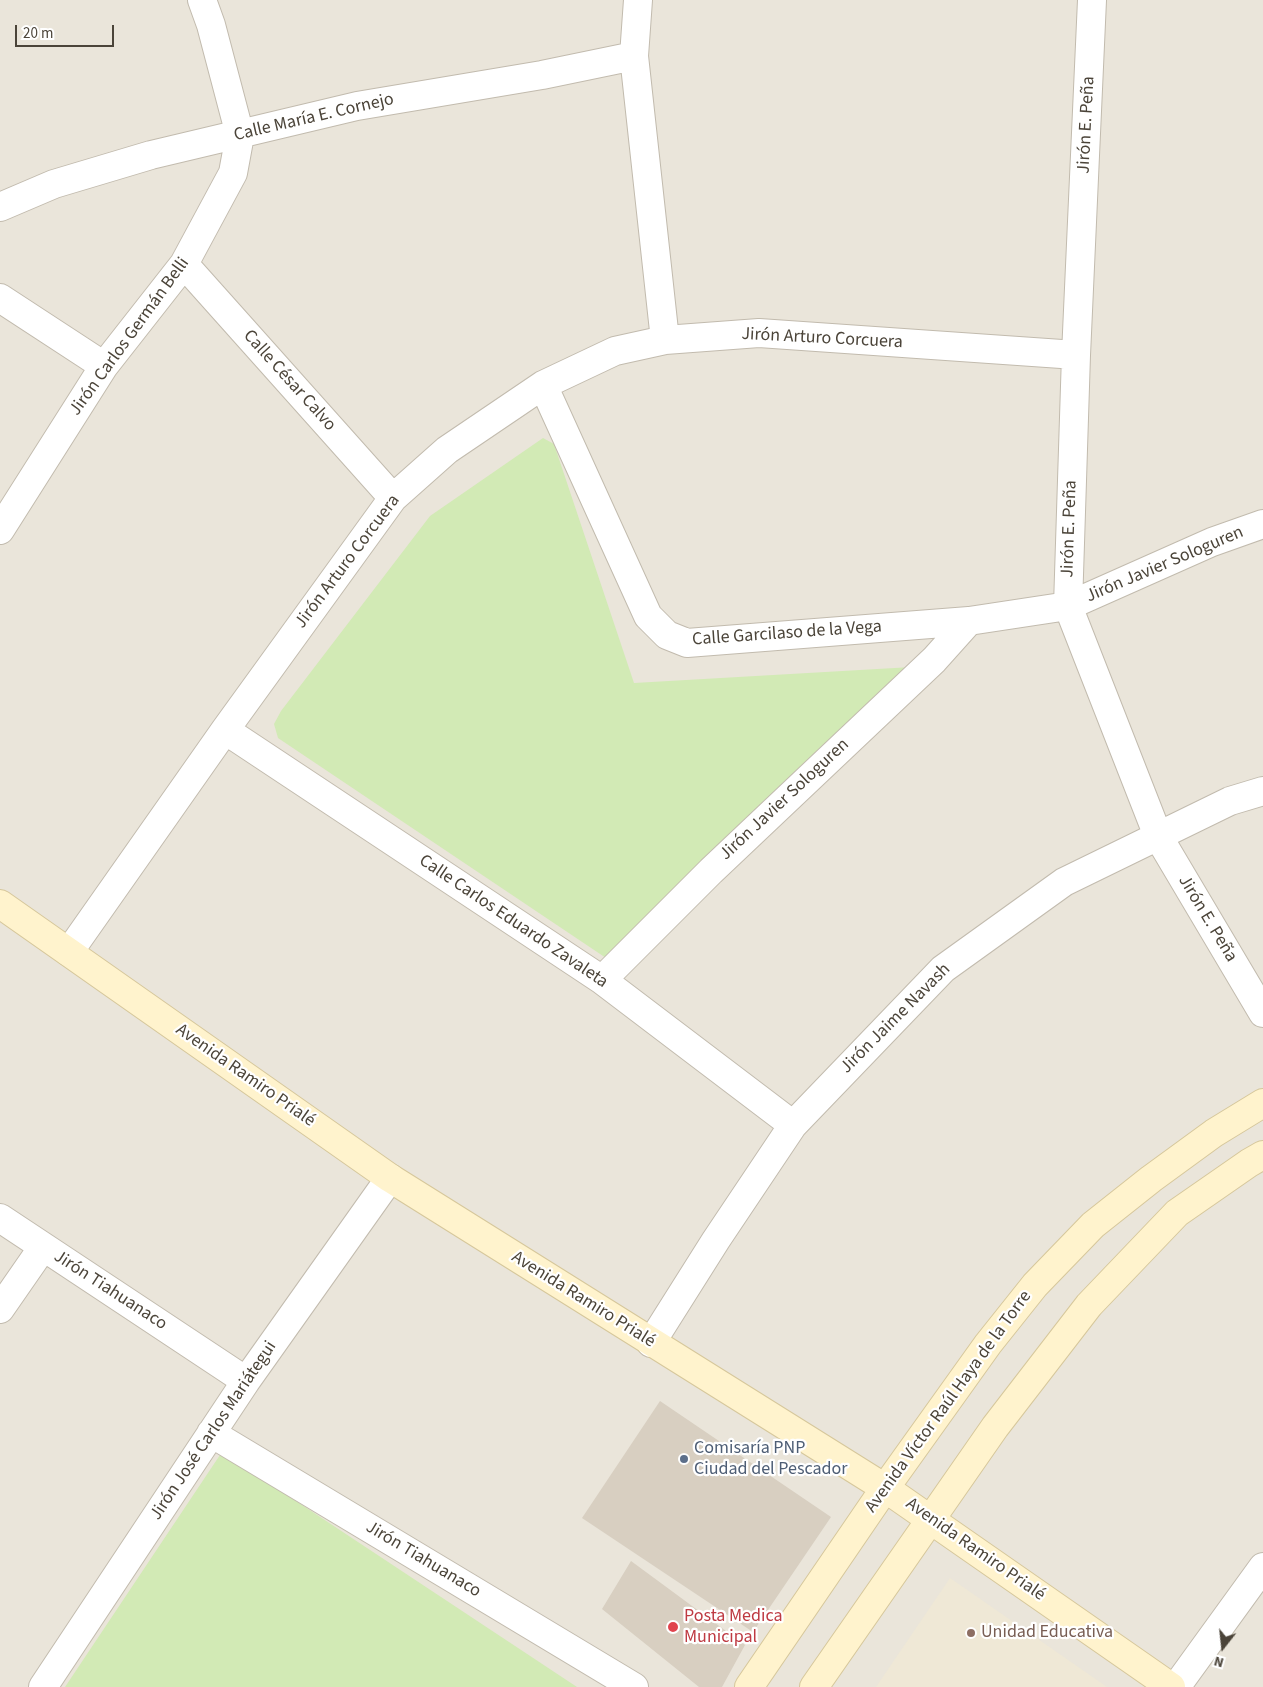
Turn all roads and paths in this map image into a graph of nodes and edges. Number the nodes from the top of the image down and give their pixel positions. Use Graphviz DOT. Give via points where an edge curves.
graph roads {
  1 [pos="202,0"];
  2 [pos="638,0"];
  3 [pos="1092,0"];
  4 [pos="634,56"];
  5 [pos="240,135"];
  6 [pos="0,207"];
  7 [pos="184,264"];
  8 [pos="0,298"];
  9 [pos="665,340"];
  10 [pos="1076,355"];
  11 [pos="104,366"];
  12 [pos="543,385"];
  13 [pos="393,498"];
  14 [pos="1263,524"];
  15 [pos="0,530"];
  16 [pos="1068,606"];
  17 [pos="969,621"];
  18 [pos="226,730"];
  19 [pos="1263,790"];
  20 [pos="1158,836"];
  21 [pos="0,904"];
  22 [pos="69,952"];
  23 [pos="602,980"];
  24 [pos="1263,1013"];
  25 [pos="1263,1103"];
  26 [pos="793,1125"];
  27 [pos="1263,1155"];
  28 [pos="390,1178"];
  29 [pos="0,1218"];
  30 [pos="43,1247"];
  31 [pos="0,1309"];
  32 [pos="651,1343"];
  33 [pos="246,1381"];
  34 [pos="211,1433"];
  35 [pos="885,1488"];
  36 [pos="930,1519"];
  37 [pos="1263,1567"];
  38 [pos="43,1687"];
  39 [pos="634,1687"];
  40 [pos="749,1687"];
  41 [pos="814,1687"];
  42 [pos="1171,1687"];
  43 [pos="1176,1687"];
  1 -- 5 [label="street"];
  2 -- 4 [label="street"];
  3 -- 10 [label="street, Jirón E. Peña"];
  4 -- 5 [label="street, Calle María E. Cornejo" via="357,106"];
  4 -- 9 [label="street"];
  5 -- 6 [label="street, Calle María E. Cornejo" via="151,155 63,181"];
  5 -- 7 [label="street, Jirón Carlos Germán Belli" via="233,173"];
  7 -- 11 [label="street, Jirón Carlos Germán Belli"];
  7 -- 13 [label="street, Calle César Calvo"];
  8 -- 11 [label="street"];
  9 -- 10 [label="street, Jirón Arturo Corcuera" via="759,333"];
  9 -- 12 [label="street, Jirón Arturo Corcuera" via="615,351"];
  10 -- 16 [label="street, Jirón E. Peña"];
  11 -- 15 [label="street, Jirón Carlos Germán Belli"];
  12 -- 13 [label="street, Jirón Arturo Corcuera" via="447,450"];
  12 -- 17 [label="street, Calle Garcilaso de la Vega" via="648,616 667,635 686,643"];
  13 -- 18 [label="street, Jirón Arturo Corcuera"];
  14 -- 16 [label="street, Jirón Javier Sologuren" via="1212,542"];
  16 -- 17 [label="street, Calle Garcilaso de la Vega"];
  16 -- 20 [label="street, Jirón E. Peña"];
  17 -- 23 [label="street, Jirón Javier Sologuren" via="934,660 711,870"];
  18 -- 22 [label="street, Jirón Arturo Corcuera"];
  18 -- 23 [label="street, Calle Carlos Eduardo Zavaleta"];
  19 -- 20 [label="street, Jirón Jaime Navash" via="1230,801"];
  20 -- 24 [label="street, Jirón E. Peña"];
  20 -- 26 [label="street, Jirón Jaime Navash" via="1064,882 942,969"];
  21 -- 22 [label="main road, Avenida Ramiro Prialé"];
  22 -- 28 [label="main road, Avenida Ramiro Prialé"];
  23 -- 26 [label="street, Calle Carlos Eduardo Zavaleta"];
  25 -- 35 [label="main road, Avenida Víctor Raúl Haya de la Torre" via="1214,1133 1152,1179 1093,1226 1041,1278 988,1344"];
  26 -- 32 [label="street, Jirón Jaime Navash"];
  27 -- 36 [label="main road" via="1177,1213 1088,1305 995,1426"];
  28 -- 32 [label="main road, Avenida Ramiro Prialé"];
  28 -- 33 [label="street, Jirón José Carlos Mariátegui"];
  29 -- 30 [label="street, Jirón Tiahuanaco"];
  30 -- 31 [label="street"];
  30 -- 33 [label="street, Jirón Tiahuanaco"];
  32 -- 35 [label="main road, Avenida Ramiro Prialé"];
  33 -- 34 [label="street, Jirón José Carlos Mariátegui"];
  34 -- 38 [label="street, Jirón José Carlos Mariátegui"];
  34 -- 39 [label="street, Jirón Tiahuanaco"];
  35 -- 36 [label="main road, Avenida Ramiro Prialé"];
  35 -- 40 [label="main road, Avenida Víctor Raúl Haya de la Torre"];
  36 -- 41 [label="main road"];
  36 -- 42 [label="main road, Avenida Ramiro Prialé"];
  37 -- 43 [label="street"];
}
